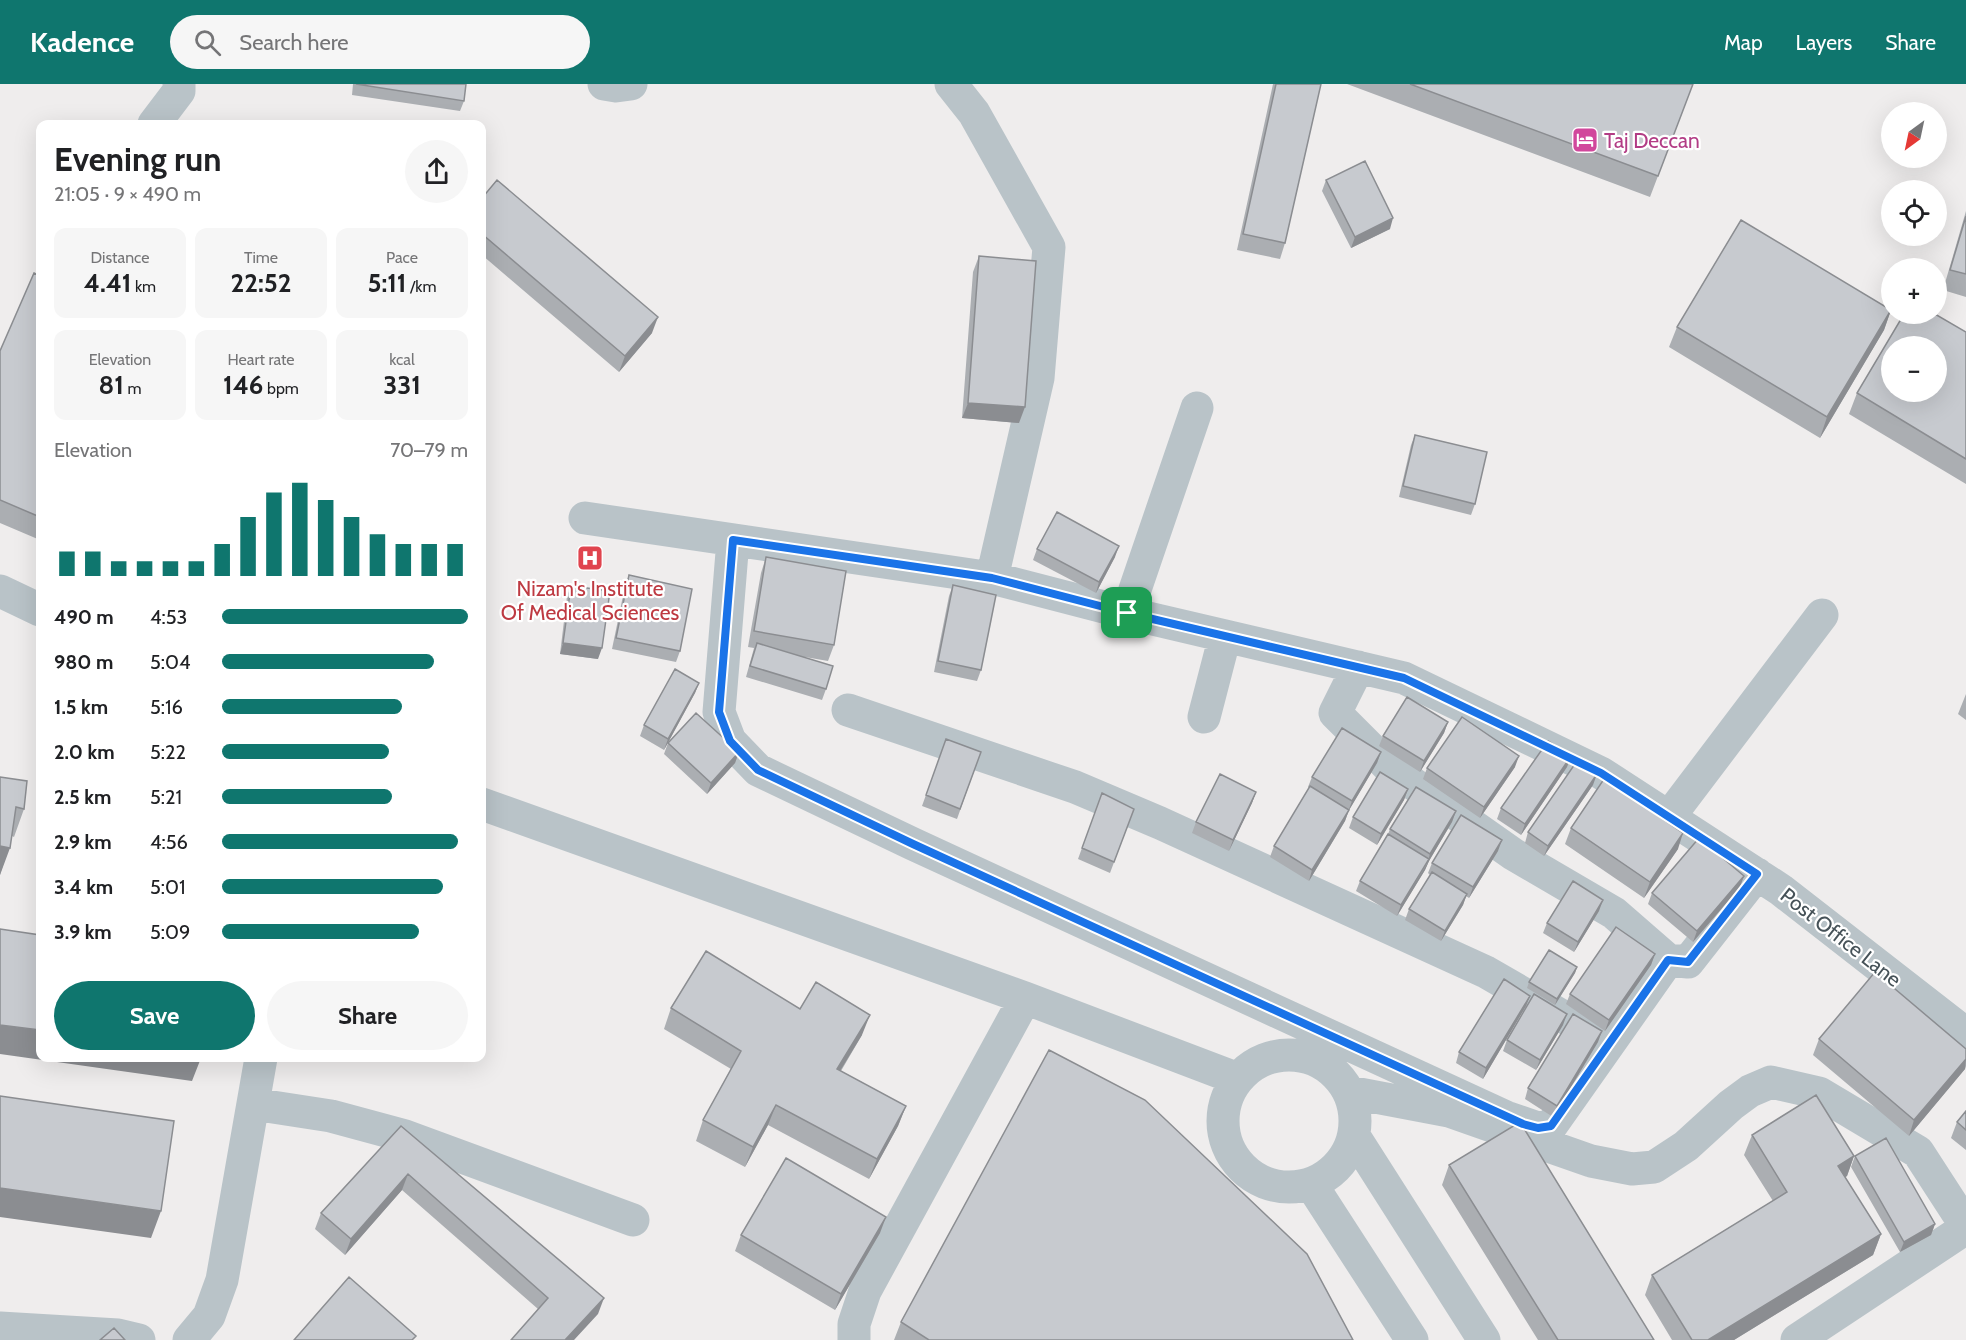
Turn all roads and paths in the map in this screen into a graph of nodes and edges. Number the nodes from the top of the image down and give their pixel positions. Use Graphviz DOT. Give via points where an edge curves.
graph roads {
  1 [pos="179,84"];
  2 [pos="604,84"];
  3 [pos="631,84"];
  4 [pos="951,84"];
  5 [pos="157,120"];
  6 [pos="1197,408"];
  7 [pos="585,518"];
  8 [pos="733,540"];
  9 [pos="992,578"];
  10 [pos="0,591"];
  11 [pos="36,608"];
  12 [pos="1127,613"];
  13 [pos="1822,615"];
  14 [pos="1225,636"];
  15 [pos="1358,667"];
  16 [pos="848,710"];
  17 [pos="1204,717"];
  18 [pos="486,805"];
  19 [pos="1669,817"];
  20 [pos="1757,874"];
  21 [pos="1668,960"];
  22 [pos="1025,998"];
  23 [pos="1966,1034"];
  24 [pos="1609,1043"];
  25 [pos="260,1062"];
  26 [pos="1238,1079"];
  27 [pos="1349,1092"];
  28 [pos="253,1104"];
  29 [pos="1354,1136"];
  30 [pos="1311,1184"];
  31 [pos="633,1220"];
  32 [pos="1966,1227"];
  33 [pos="0,1328"];
  34 [pos="139,1340"];
  35 [pos="189,1340"];
  36 [pos="854,1340"];
  37 [pos="1412,1340"];
  38 [pos="1484,1340"];
  39 [pos="1797,1340"];
  1 -- 5 [label="street" via="179,91"];
  2 -- 3 [label="street"];
  4 -- 9 [label="street" via="974,113 1049,247 1038,378"];
  6 -- 12 [label="street"];
  7 -- 8 [label="street, Post Office Lane"];
  8 -- 9 [label="street, Post Office Lane"];
  8 -- 24 [label="street" via="719,712 730,741 758,770 1523,1124 1551,1126"];
  9 -- 12 [label="street, Post Office Lane"];
  10 -- 11 [label="street"];
  12 -- 14 [label="street, Post Office Lane"];
  13 -- 19 [label="street"];
  14 -- 15 [label="street, Post Office Lane"];
  14 -- 17 [label="street"];
  15 -- 19 [label="street, Post Office Lane" via="1404,678 1601,773"];
  15 -- 21 [label="street" via="1335,713 1388,766 1513,854 1614,913"];
  16 -- 24 [label="street" via="1075,787 1160,823 1486,972"];
  18 -- 22 [label="street"];
  19 -- 20 [label="street, Post Office Lane"];
  20 -- 21 [label="street" via="1688,962"];
  20 -- 23 [label="street, Post Office Lane"];
  21 -- 24 [label="street"];
  22 -- 26 [label="street"];
  22 -- 36 [label="street" via="865,1291 854,1324"];
  25 -- 28 [label="street"];
  26 -- 27 [label="street" via="1253,1065 1273,1057 1295,1055 1317,1061 1336,1074"];
  26 -- 30 [label="street" via="1227,1098 1223,1119 1226,1140 1235,1159 1250,1174 1269,1184"];
  27 -- 29 [label="street" via="1355,1114"];
  27 -- 32 [label="street" via="1449,1111 1591,1161 1632,1169 1654,1167 1686,1146 1750,1091 1771,1082 1819,1093 1918,1152"];
  28 -- 31 [label="street" via="332,1116 405,1136"];
  28 -- 35 [label="street" via="222,1280 209,1316"];
  29 -- 30 [label="street" via="1346,1156 1330,1173"];
  29 -- 38 [label="street"];
  30 -- 37 [label="street"];
  32 -- 39 [label="street"];
  33 -- 34 [label="street" via="118,1335"];
}
